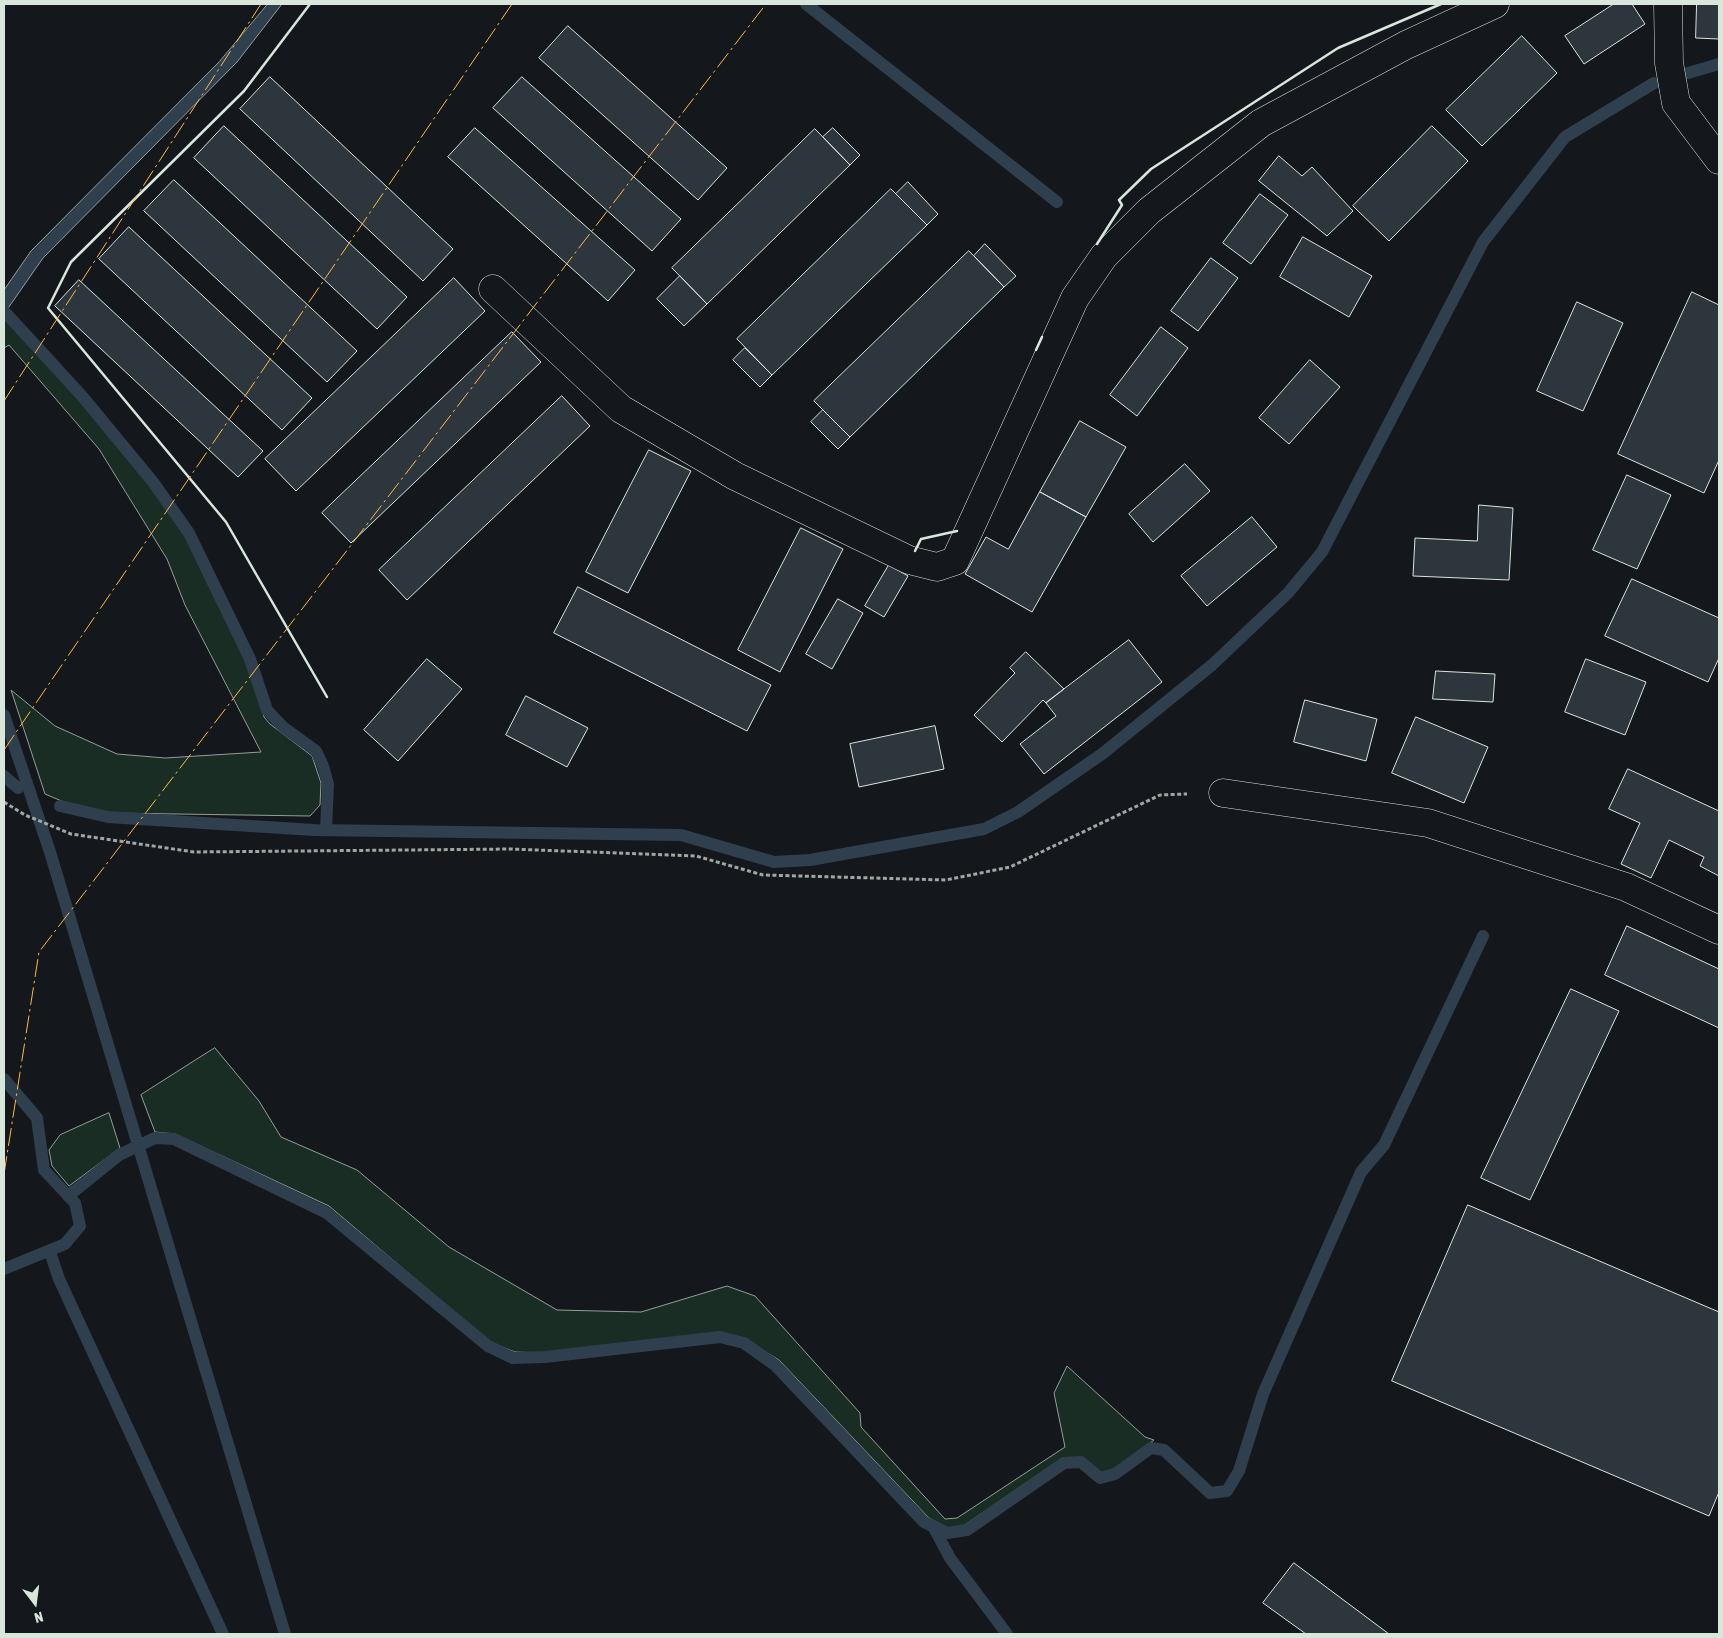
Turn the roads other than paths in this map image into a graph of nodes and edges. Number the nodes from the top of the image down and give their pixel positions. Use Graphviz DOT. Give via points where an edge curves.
graph roads {
  1 [pos="1495,4"];
  2 [pos="1668,4"];
  3 [pos="1719,160"];
  4 [pos="492,289"];
  5 [pos="1223,793"];
  6 [pos="1719,930"];
  1 -- 4 [label="street" via="1406,44 1261,123 1149,211 1104,256 1075,298 955,561 937,567 910,560 735,476 620,409"];
  2 -- 3 [label="street" via="1669,63 1676,104"];
  5 -- 6 [label="street" via="1428,823 1626,887"];
}
